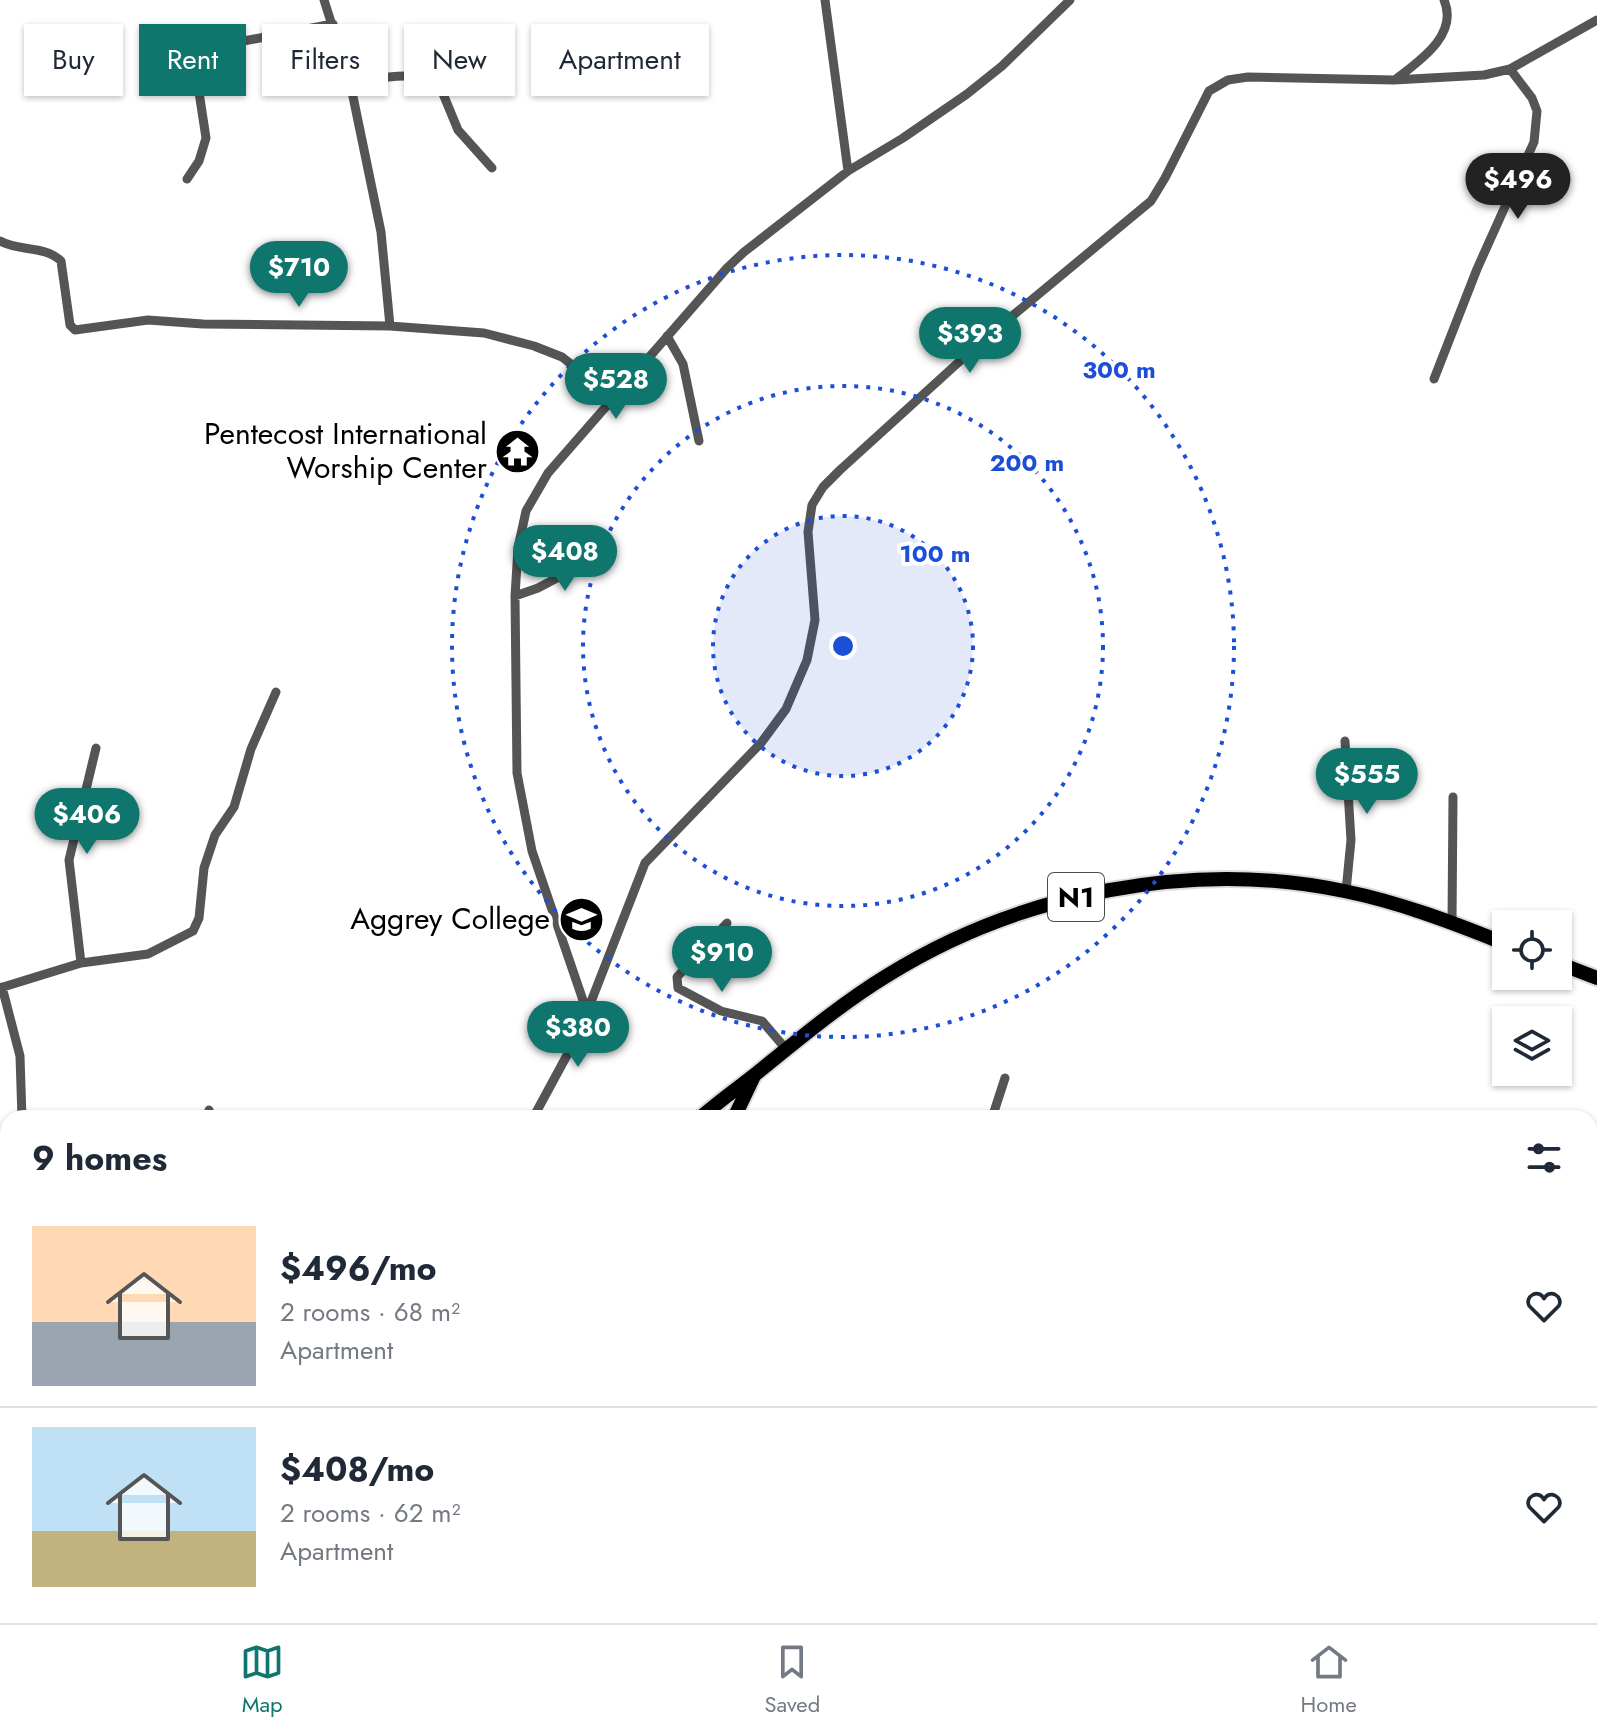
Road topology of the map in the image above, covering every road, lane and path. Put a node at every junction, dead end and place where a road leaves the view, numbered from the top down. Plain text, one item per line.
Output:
1 (324, 0) edge
2 (825, 0) edge
3 (1070, 0) edge
4 (1444, 0) edge
5 (1597, 20) edge
6 (333, 24) edge
7 (262, 38) edge
8 (1510, 69) junction
9 (388, 79) edge
10 (1394, 80) junction
11 (353, 96) edge
12 (492, 168) dead end
13 (848, 171) junction
14 (187, 179) dead end
15 (0, 241) edge
16 (390, 326) junction
17 (667, 336) junction
18 (1434, 379) dead end
19 (609, 405) junction
20 (699, 441) dead end
21 (600, 555) dead end
22 (515, 596) junction
23 (276, 692) dead end
24 (1345, 741) dead end
25 (96, 748) dead end
26 (1453, 797) dead end
27 (1346, 891) junction
28 (1452, 922) junction
29 (727, 923) dead end
30 (1492, 938) edge
31 (81, 963) junction
32 (1572, 968) edge
33 (1597, 978) edge
34 (1, 988) edge
35 (587, 1012) junction
36 (786, 1049) junction
37 (754, 1076) junction
38 (1005, 1078) dead end
39 (22, 1110) edge
40 (537, 1110) edge
41 (713, 1110) edge
42 (738, 1110) edge
43 (995, 1110) edge

1 - 6 street
2 - 13 street
3 - 13 street
4 - 10 street
5 - 8 street
7 - 14 street
8 - 10 street
8 - 18 street
9 - 12 street
10 - 35 street
11 - 16 street
13 - 17 street
15 - 16 street
16 - 19 street
17 - 19 street
17 - 20 street
19 - 22 street
21 - 22 street
22 - 35 street
23 - 31 street
24 - 27 street
25 - 31 street
26 - 28 street
27 - 28 highway, N1
27 - 36 highway, N1
28 - 30 highway, N1
29 - 36 street
31 - 34 street
32 - 33 highway
34 - 39 street
35 - 40 street
36 - 37 highway, N1
37 - 41 highway, N1
37 - 42 highway
38 - 43 street

